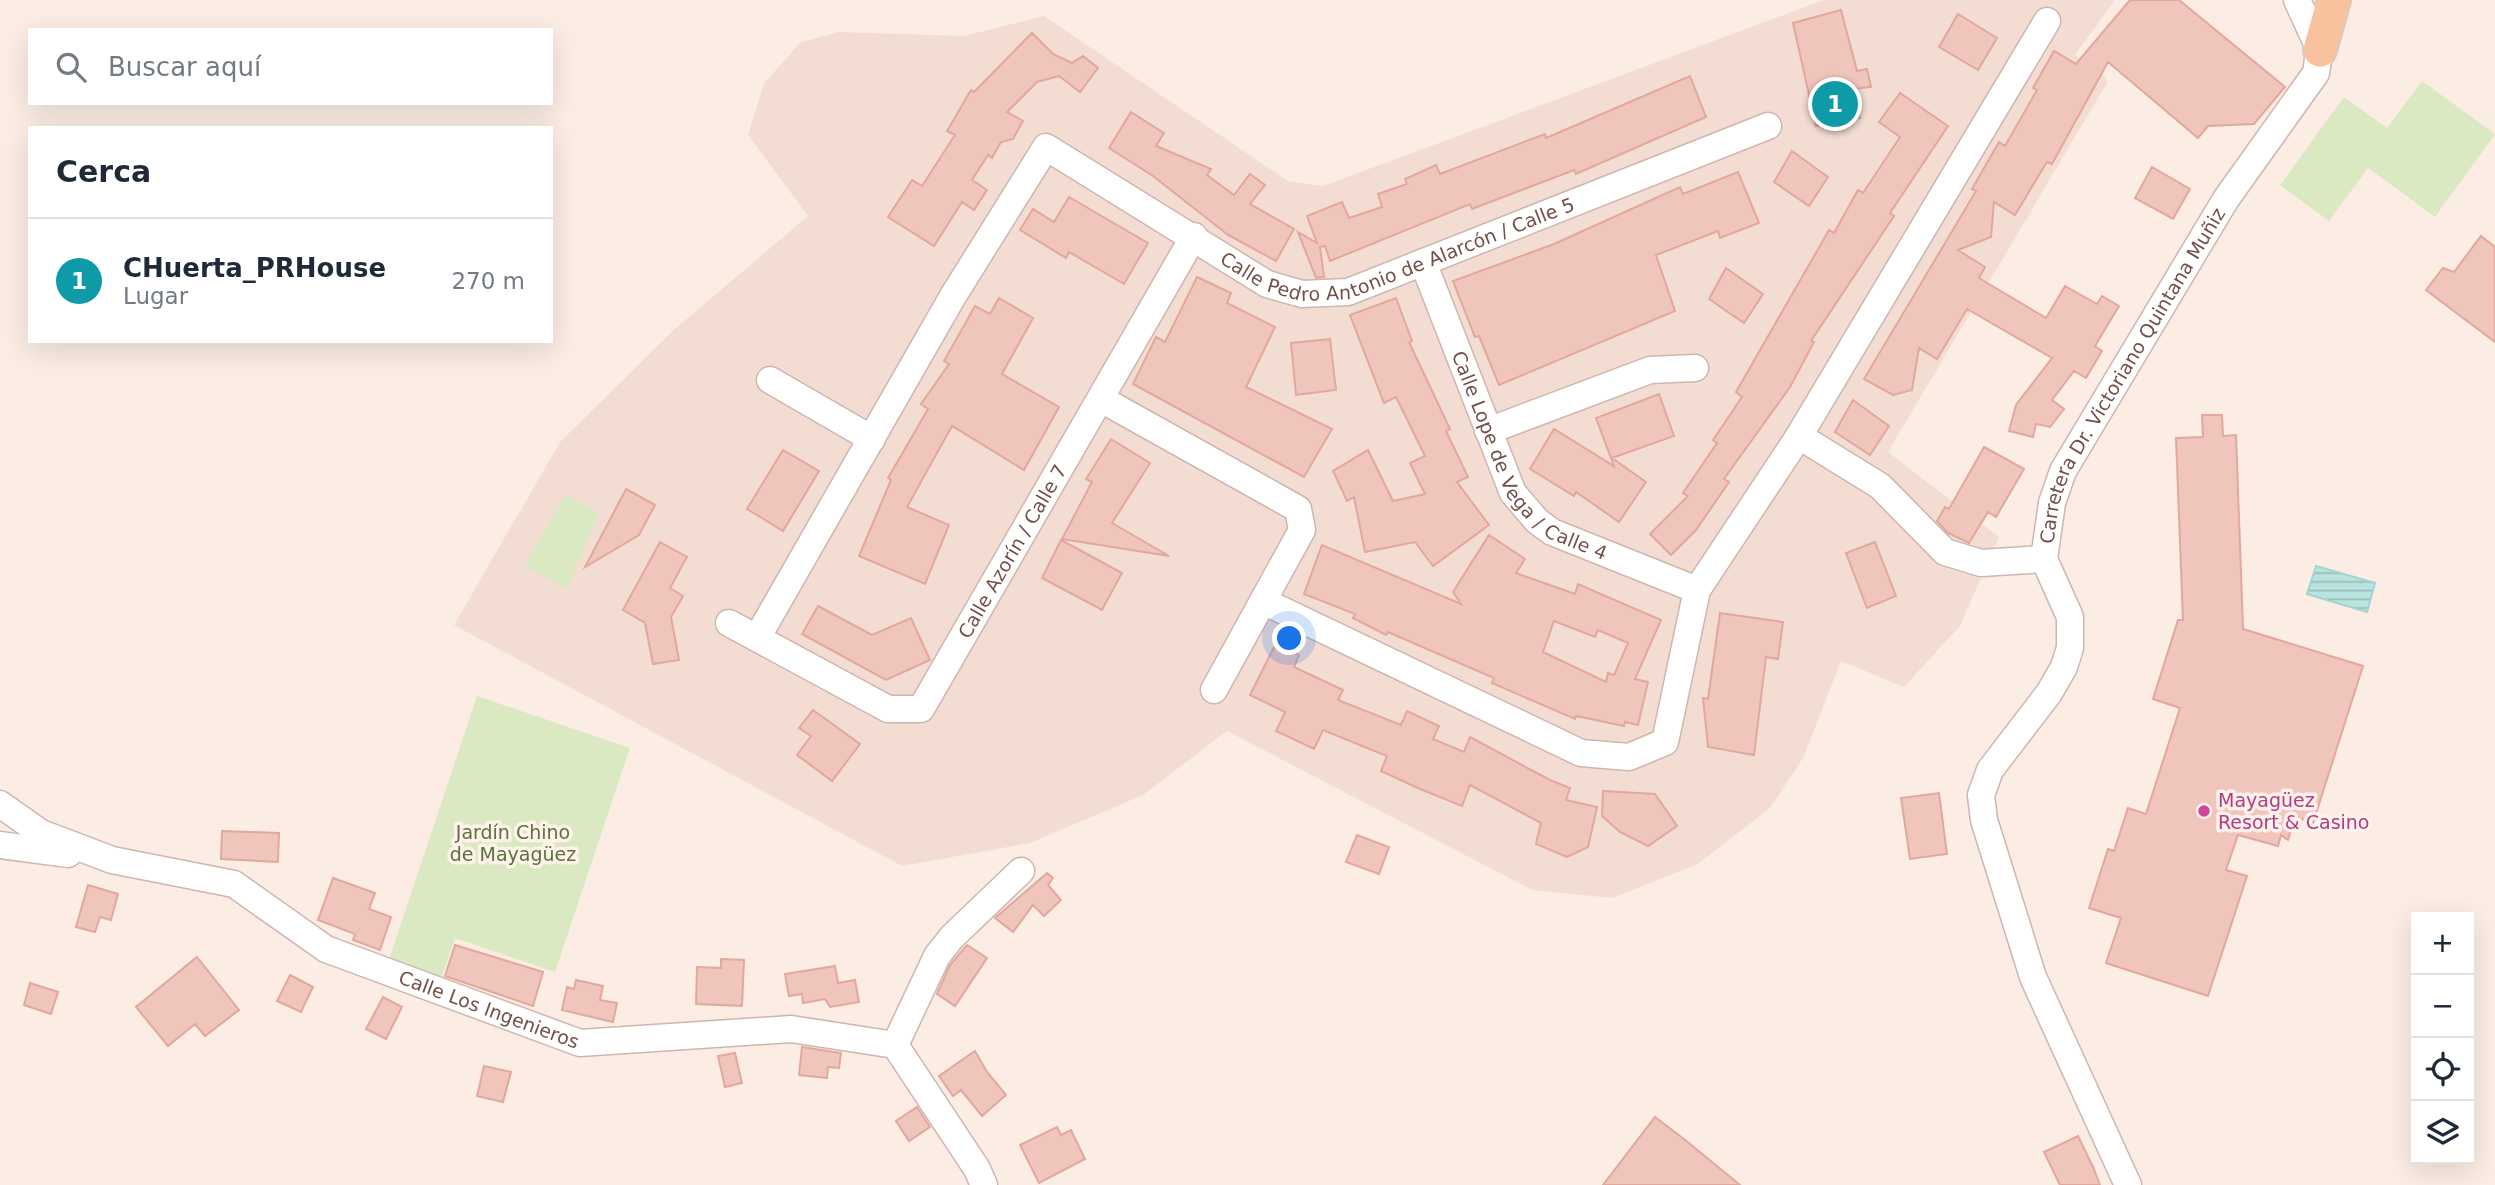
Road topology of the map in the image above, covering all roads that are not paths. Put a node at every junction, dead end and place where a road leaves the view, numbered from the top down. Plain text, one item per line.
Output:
1 (2297, 0) edge
2 (2326, 0) edge
3 (2334, 0) edge
4 (2048, 21) dead end
5 (2320, 50) junction
6 (1768, 126) dead end
7 (1194, 236) junction
8 (1423, 262) junction
9 (1695, 368) dead end
10 (770, 380) dead end
11 (1101, 399) junction
12 (1488, 431) junction
13 (1799, 436) junction
14 (872, 439) junction
15 (2045, 559) junction
16 (1697, 590) junction
17 (1264, 601) junction
18 (729, 623) dead end
19 (757, 638) junction
20 (1214, 690) dead end
21 (0, 804) edge
22 (0, 845) edge
23 (112, 860) junction
24 (1021, 871) dead end
25 (895, 1045) junction
26 (984, 1185) edge
27 (2128, 1185) edge

1 - 5 street
2 - 5 street, Carretera Dr. Victoriano Quintana Muñiz
3 - 5 main road
4 - 13 street
5 - 15 street, Carretera Dr. Victoriano Quintana Muñiz
6 - 8 street, Calle Pedro Antonio de Alarcón / Calle 5
7 - 8 street, Calle Pedro Antonio de Alarcón / Calle 5
7 - 11 street, Calle Azorín / Calle 7
7 - 14 street, Calle Pedro Antonio de Alarcón / Calle 5
8 - 12 street, Calle Lope de Vega / Calle 4
9 - 12 street
10 - 14 street
11 - 17 street
11 - 19 street, Calle Azorín / Calle 7
12 - 16 street, Calle Lope de Vega / Calle 4
13 - 15 street
13 - 16 street
14 - 19 street
15 - 27 street, Carretera Dr. Victoriano Quintana Muñiz
16 - 17 street
17 - 20 street
18 - 19 street, Calle Azorín / Calle 7
21 - 23 street, Calle Los Ingenieros
22 - 23 street
23 - 25 street, Calle Los Ingenieros
24 - 25 street
25 - 26 street

